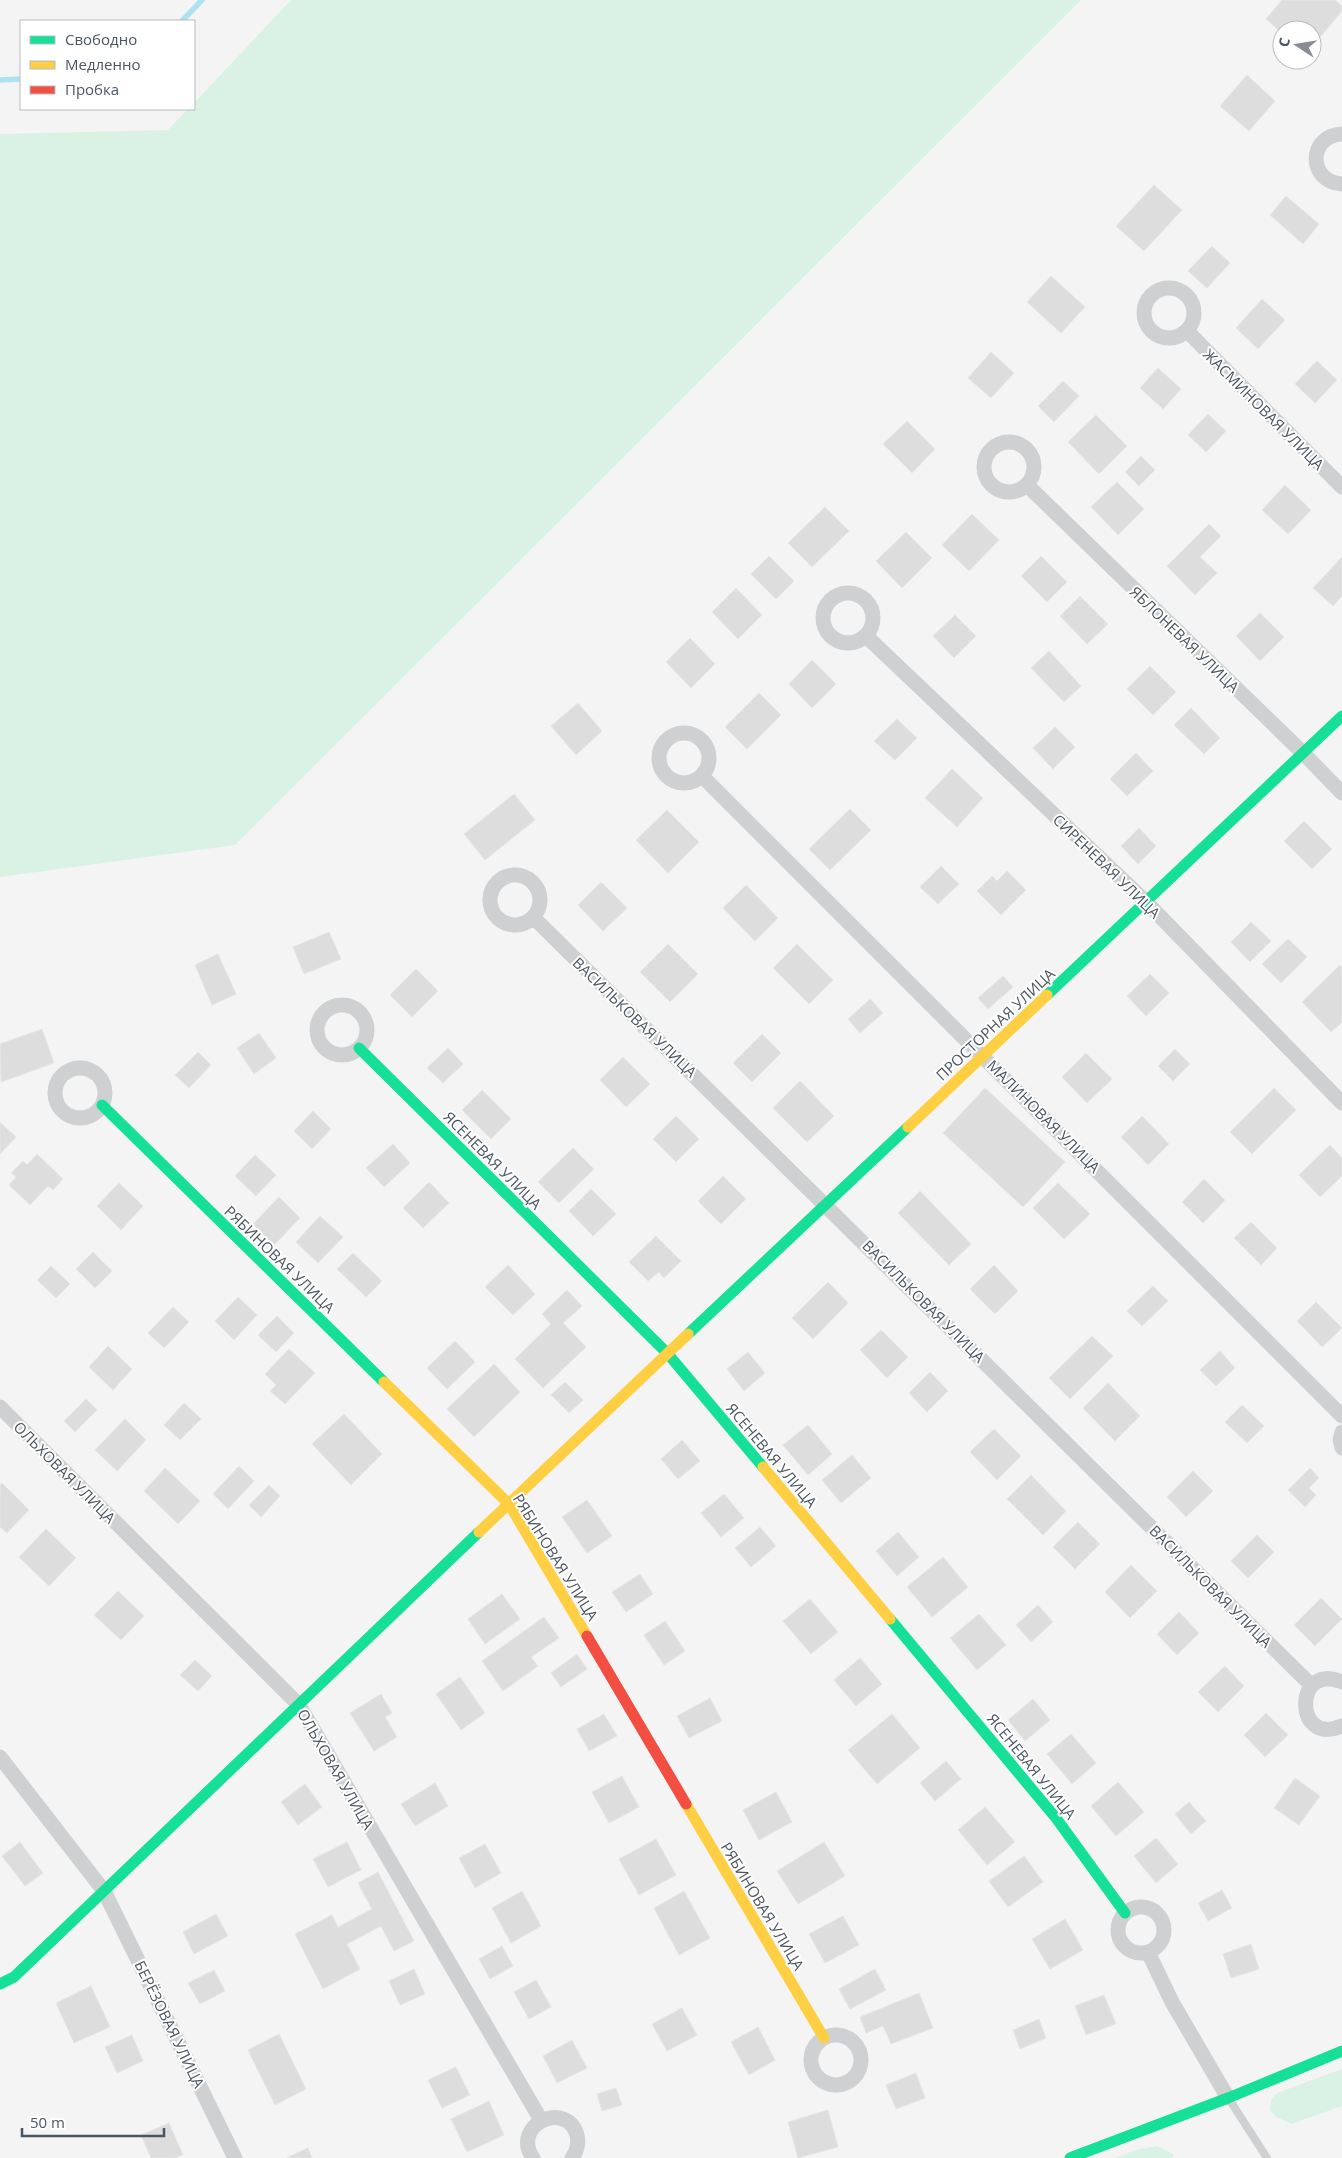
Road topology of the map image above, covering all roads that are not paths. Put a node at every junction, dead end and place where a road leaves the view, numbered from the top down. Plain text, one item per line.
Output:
1 (1342, 134) edge
2 (1342, 184) edge
3 (1187, 331) dead end
4 (1027, 485) dead end
5 (1342, 487) edge
6 (866, 636) dead end
7 (1342, 716) edge
8 (1303, 753) junction
9 (702, 776) dead end
10 (1342, 793) edge
11 (1146, 902) junction
12 (534, 918) dead end
13 (359, 1048) dead end
14 (983, 1055) junction
15 (1342, 1103) edge
16 (102, 1105) dead end
17 (826, 1204) junction
18 (668, 1354) junction
19 (0, 1407) edge
20 (1342, 1416) edge
21 (1342, 1432) edge
22 (1342, 1448) edge
23 (509, 1504) junction
24 (1342, 1682) edge
25 (1312, 1686) junction
26 (299, 1705) junction
27 (1342, 1726) edge
28 (0, 1757) edge
29 (104, 1891) junction
30 (1125, 1913) junction
31 (1148, 1952) junction
32 (0, 1984) edge
33 (824, 2038) dead end
34 (1342, 2051) edge
35 (1228, 2098) junction
36 (541, 2120) junction
37 (235, 2158) edge
38 (533, 2158) edge
39 (572, 2158) edge
40 (1070, 2158) edge
41 (1267, 2158) edge

1 - 2 street
3 - 5 street, ЖАСМИНОВАЯ УЛИЦА
4 - 8 street, ЯБЛОНЕВАЯ УЛИЦА
6 - 11 street, СИРЕНЕВАЯ УЛИЦА
7 - 8 street, ПРОСТОРНАЯ УЛИЦА
8 - 10 street, ЯБЛОНЕВАЯ УЛИЦА
8 - 11 street, ПРОСТОРНАЯ УЛИЦА
9 - 14 street, МАЛИНОВАЯ УЛИЦА
11 - 14 street, ПРОСТОРНАЯ УЛИЦА
11 - 15 street, СИРЕНЕВАЯ УЛИЦА
12 - 17 street, ВАСИЛЬКОВАЯ УЛИЦА
13 - 18 street, ЯСЕНЕВАЯ УЛИЦА
14 - 17 street, ПРОСТОРНАЯ УЛИЦА
14 - 20 street, МАЛИНОВАЯ УЛИЦА
16 - 23 street, РЯБИНОВАЯ УЛИЦА
17 - 18 street, ПРОСТОРНАЯ УЛИЦА
17 - 25 street, ВАСИЛЬКОВАЯ УЛИЦА
18 - 23 street, ПРОСТОРНАЯ УЛИЦА
18 - 30 street, ЯСЕНЕВАЯ УЛИЦА
19 - 26 street, ОЛЬХОВАЯ УЛИЦА
21 - 22 street
23 - 26 street, ПРОСТОРНАЯ УЛИЦА
23 - 33 street, РЯБИНОВАЯ УЛИЦА
24 - 25 street
25 - 27 street
26 - 29 street, ПРОСТОРНАЯ УЛИЦА
26 - 36 street, ОЛЬХОВАЯ УЛИЦА
28 - 29 street, БЕРЁЗОВАЯ УЛИЦА
29 - 32 street, ПРОСТОРНАЯ УЛИЦА
29 - 37 street, БЕРЁЗОВАЯ УЛИЦА
30 - 31 street
30 - 31 street
31 - 35 street
34 - 35 street
35 - 40 street
35 - 41 lane
36 - 38 street
36 - 39 street

